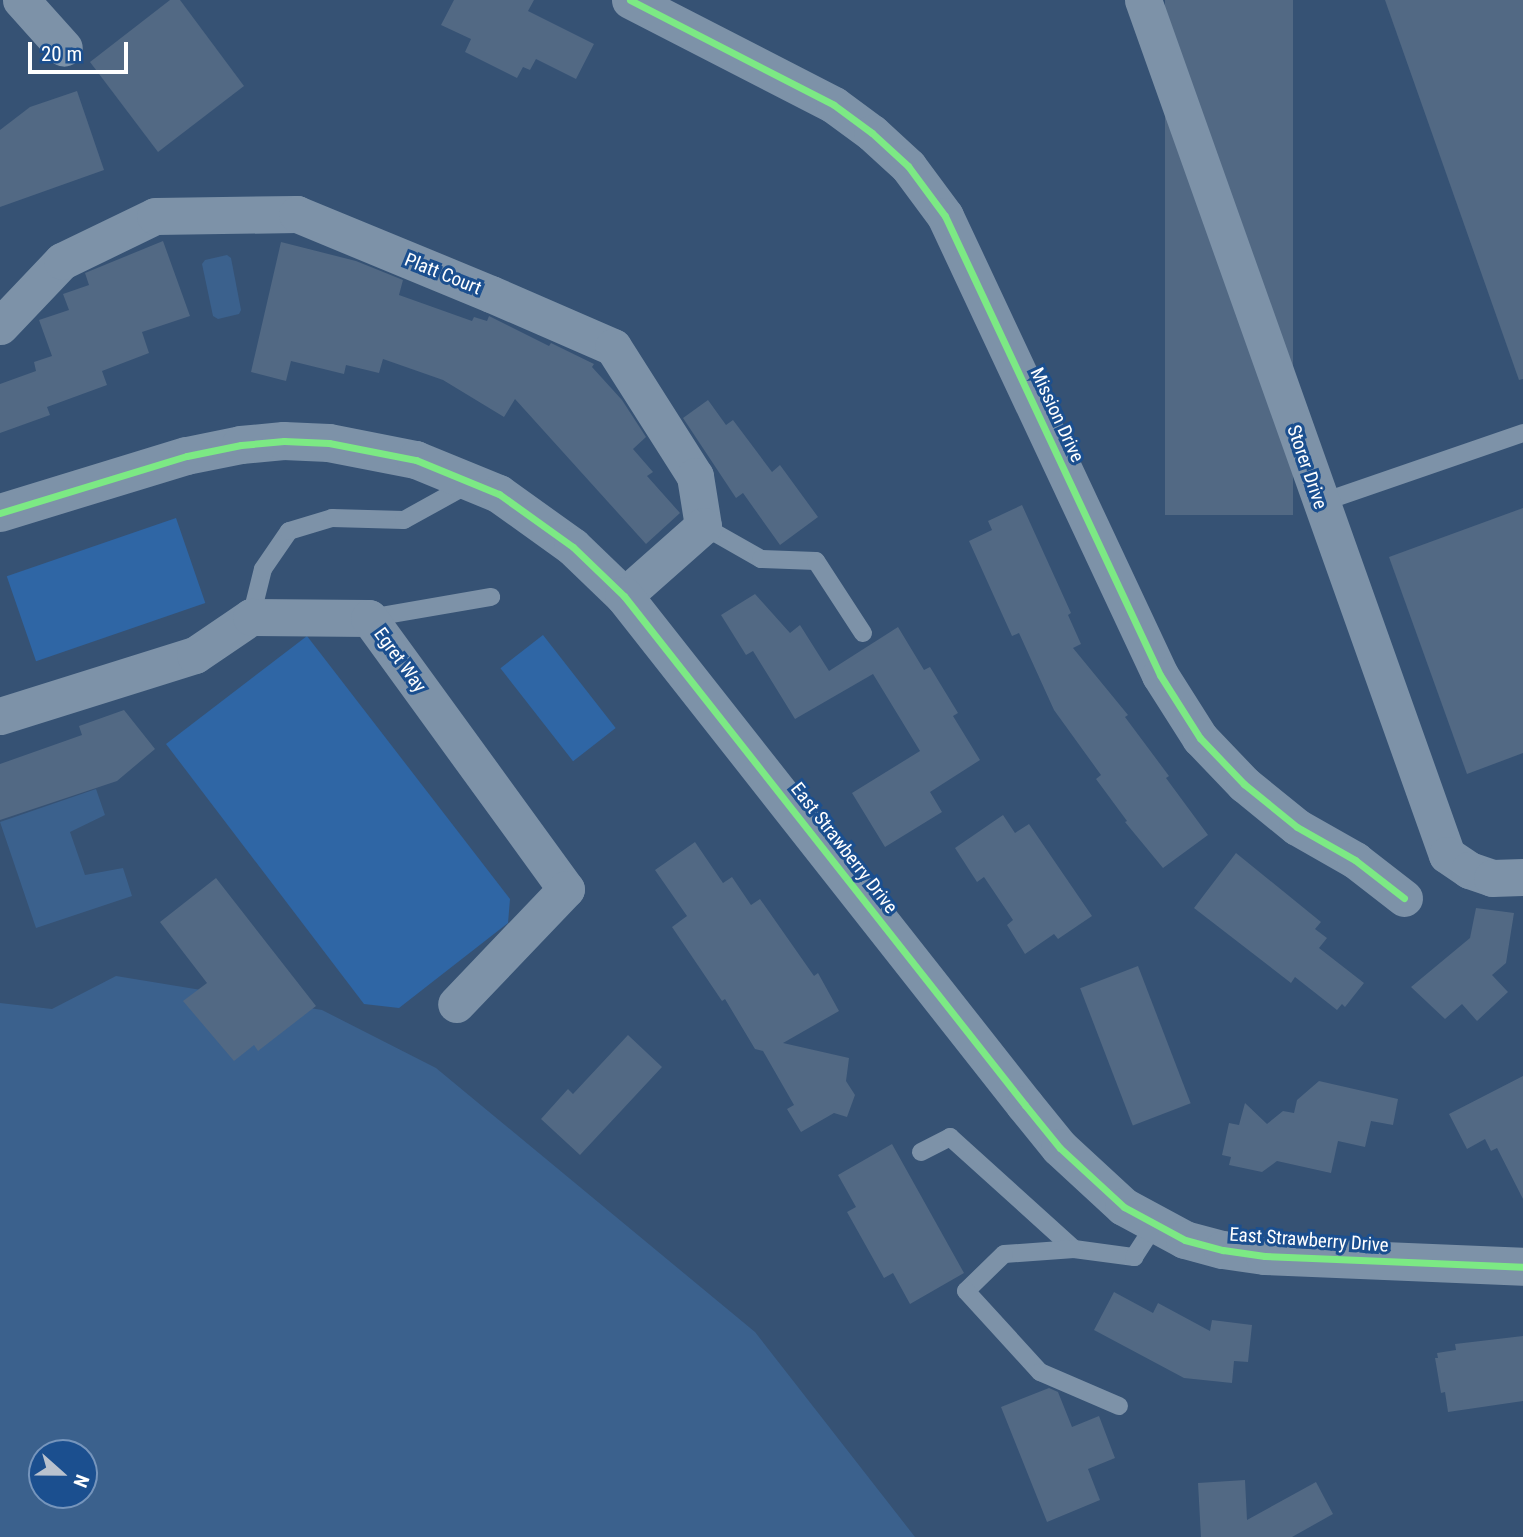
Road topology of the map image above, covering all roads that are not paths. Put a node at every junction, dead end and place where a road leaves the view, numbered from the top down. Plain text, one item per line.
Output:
1 (21, 0) edge
2 (630, 0) edge
3 (1143, 0) edge
4 (64, 48) dead end
5 (0, 326) edge
6 (1523, 433) edge
7 (472, 481) junction
8 (1320, 503) junction
9 (0, 513) edge
10 (703, 526) junction
11 (624, 596) junction
12 (491, 597) dead end
13 (251, 617) junction
14 (369, 618) junction
15 (863, 633) dead end
16 (0, 716) edge
17 (1523, 877) edge
18 (1404, 898) dead end
19 (456, 1004) dead end
20 (921, 1152) dead end
21 (1155, 1226) junction
22 (1074, 1250) junction
23 (1523, 1267) edge
24 (1119, 1406) dead end

1 - 4 street
2 - 18 street, Mission Drive
3 - 8 street, Storer Drive
5 - 10 street, Platt Court
6 - 8 lane
7 - 9 street, East Strawberry Drive
7 - 11 street, East Strawberry Drive
7 - 13 lane
8 - 17 street, Storer Drive
10 - 11 street
10 - 15 lane
11 - 21 street, East Strawberry Drive
12 - 14 lane
13 - 14 street, Egret Way
13 - 16 street
14 - 19 street, Egret Way
20 - 22 lane
21 - 22 lane
21 - 23 street, East Strawberry Drive
22 - 24 lane

